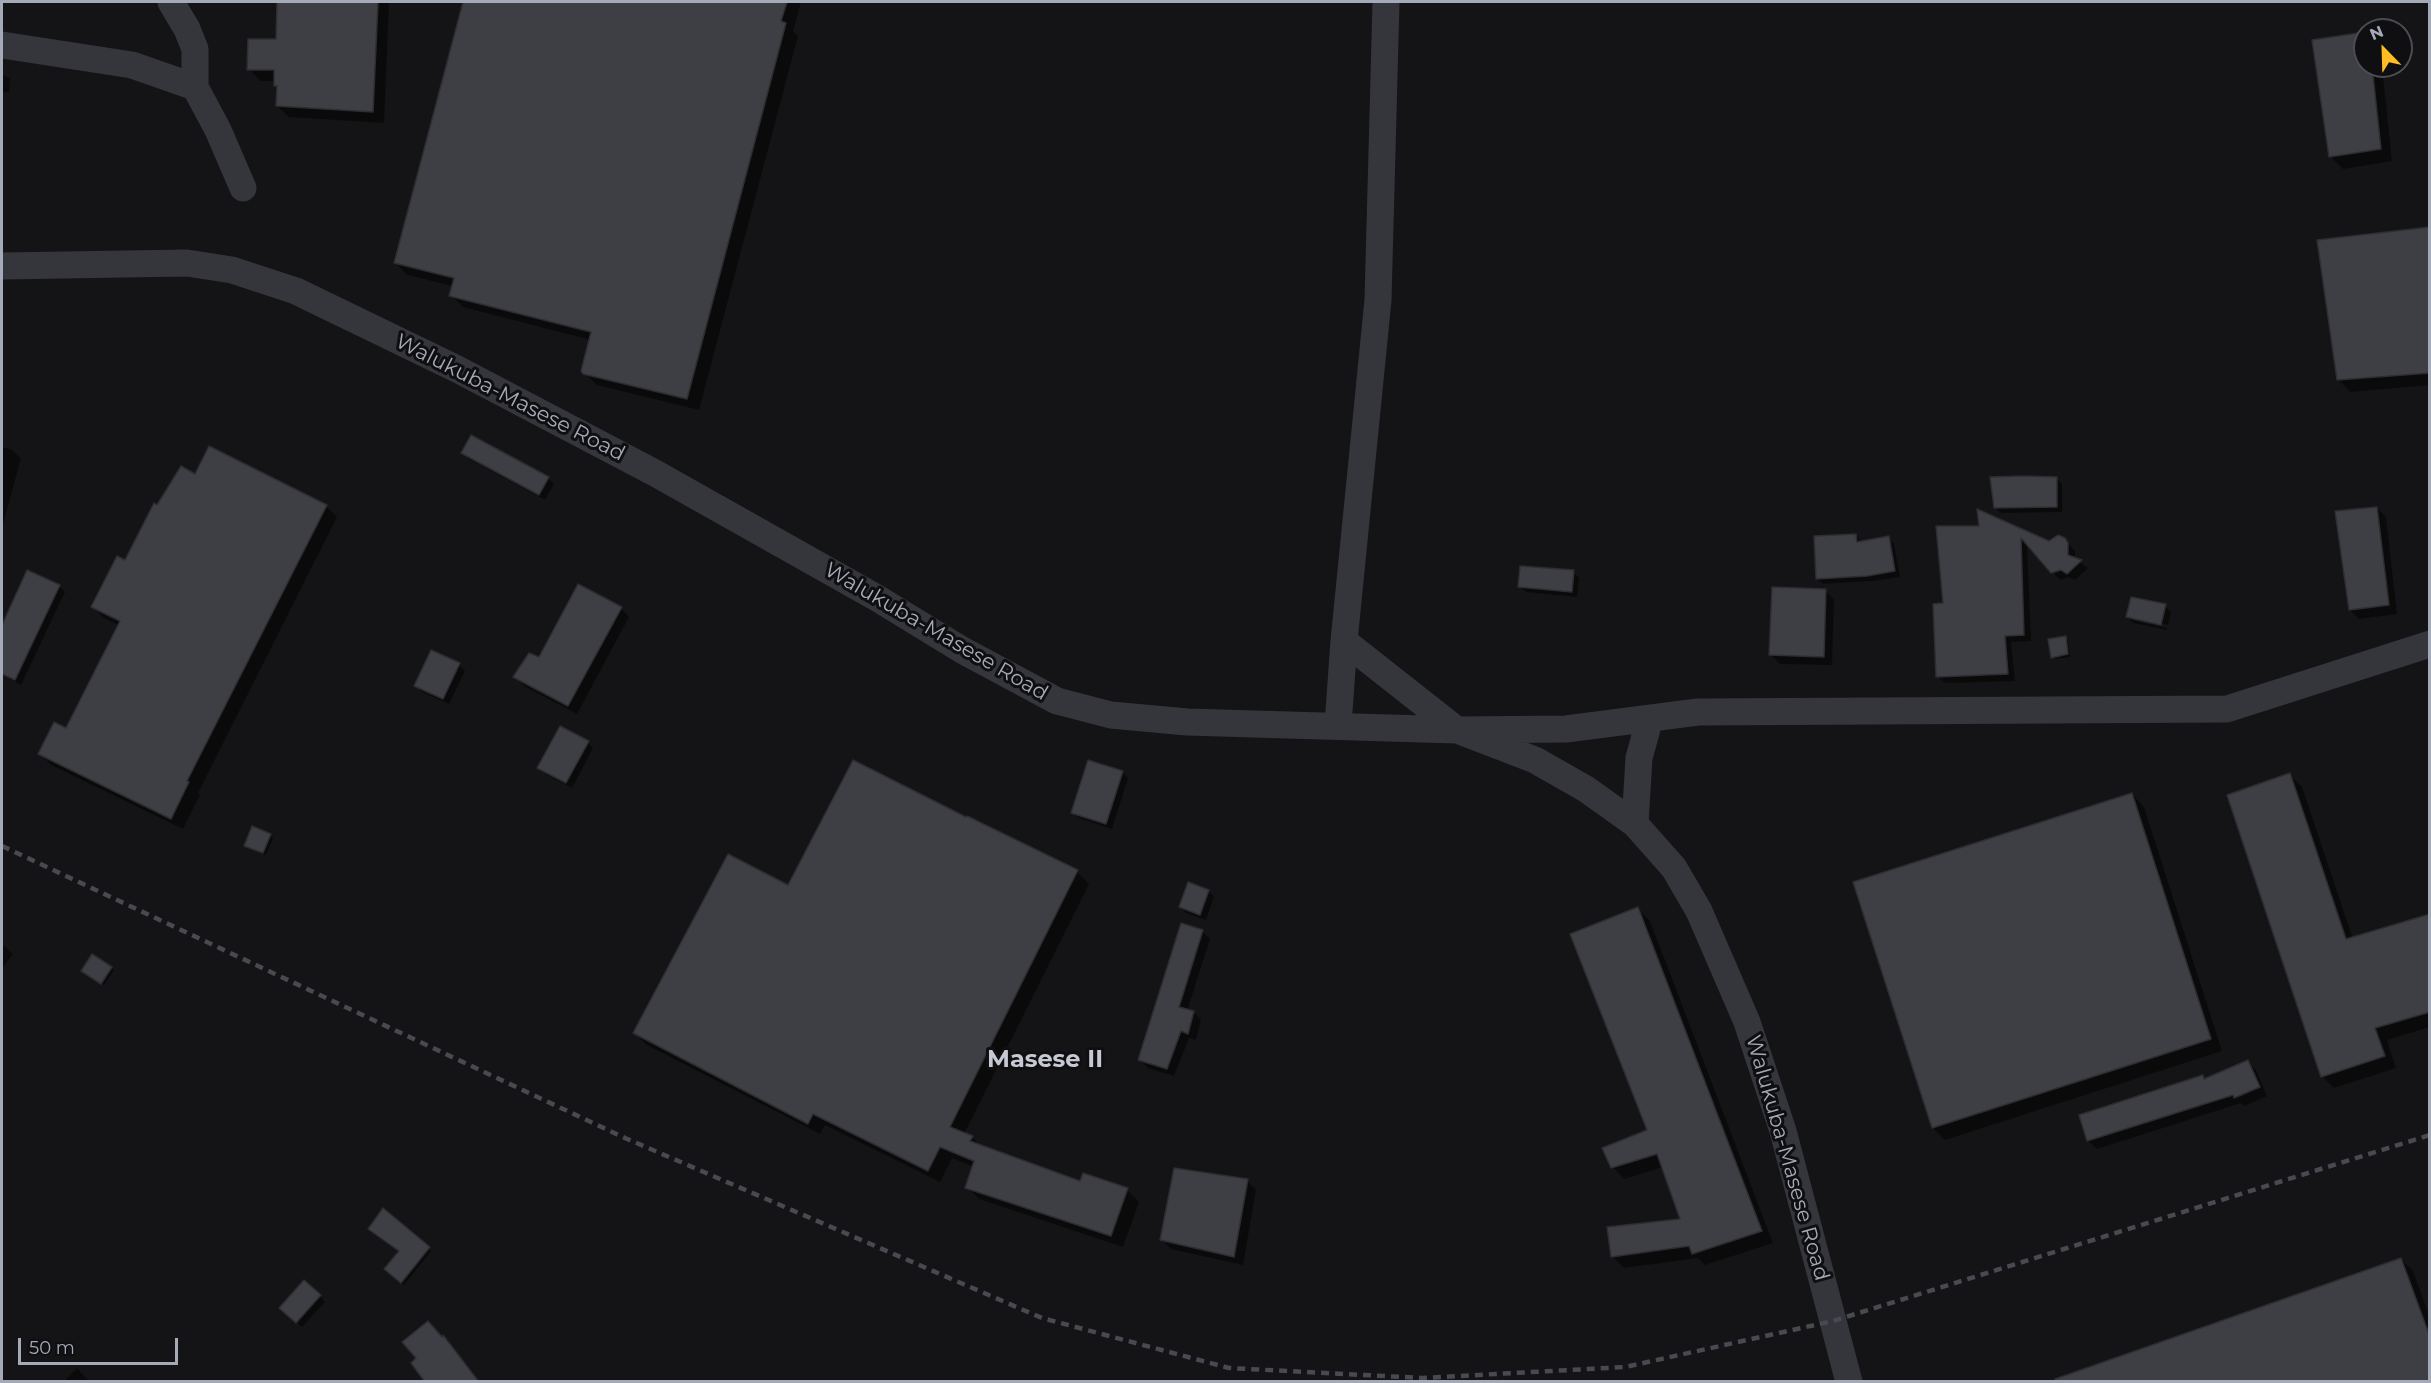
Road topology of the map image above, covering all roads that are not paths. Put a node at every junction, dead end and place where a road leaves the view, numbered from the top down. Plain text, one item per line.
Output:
1 (171, 2) edge
2 (1386, 2) edge
3 (2, 45) edge
4 (195, 87) junction
5 (243, 188) dead end
6 (2, 266) edge
7 (1344, 641) junction
8 (2430, 644) edge
9 (1650, 718) junction
10 (1338, 725) junction
11 (1457, 730) junction
12 (1635, 824) junction
13 (1849, 1382) edge

1 - 4 street
2 - 7 street
3 - 4 street
4 - 5 street
6 - 10 street, Walukuba-Masese Road
7 - 10 street
7 - 11 street
8 - 9 street
9 - 11 street
9 - 12 street
10 - 11 street, Walukuba-Masese Road
11 - 12 street, Walukuba-Masese Road
12 - 13 street, Walukuba-Masese Road

